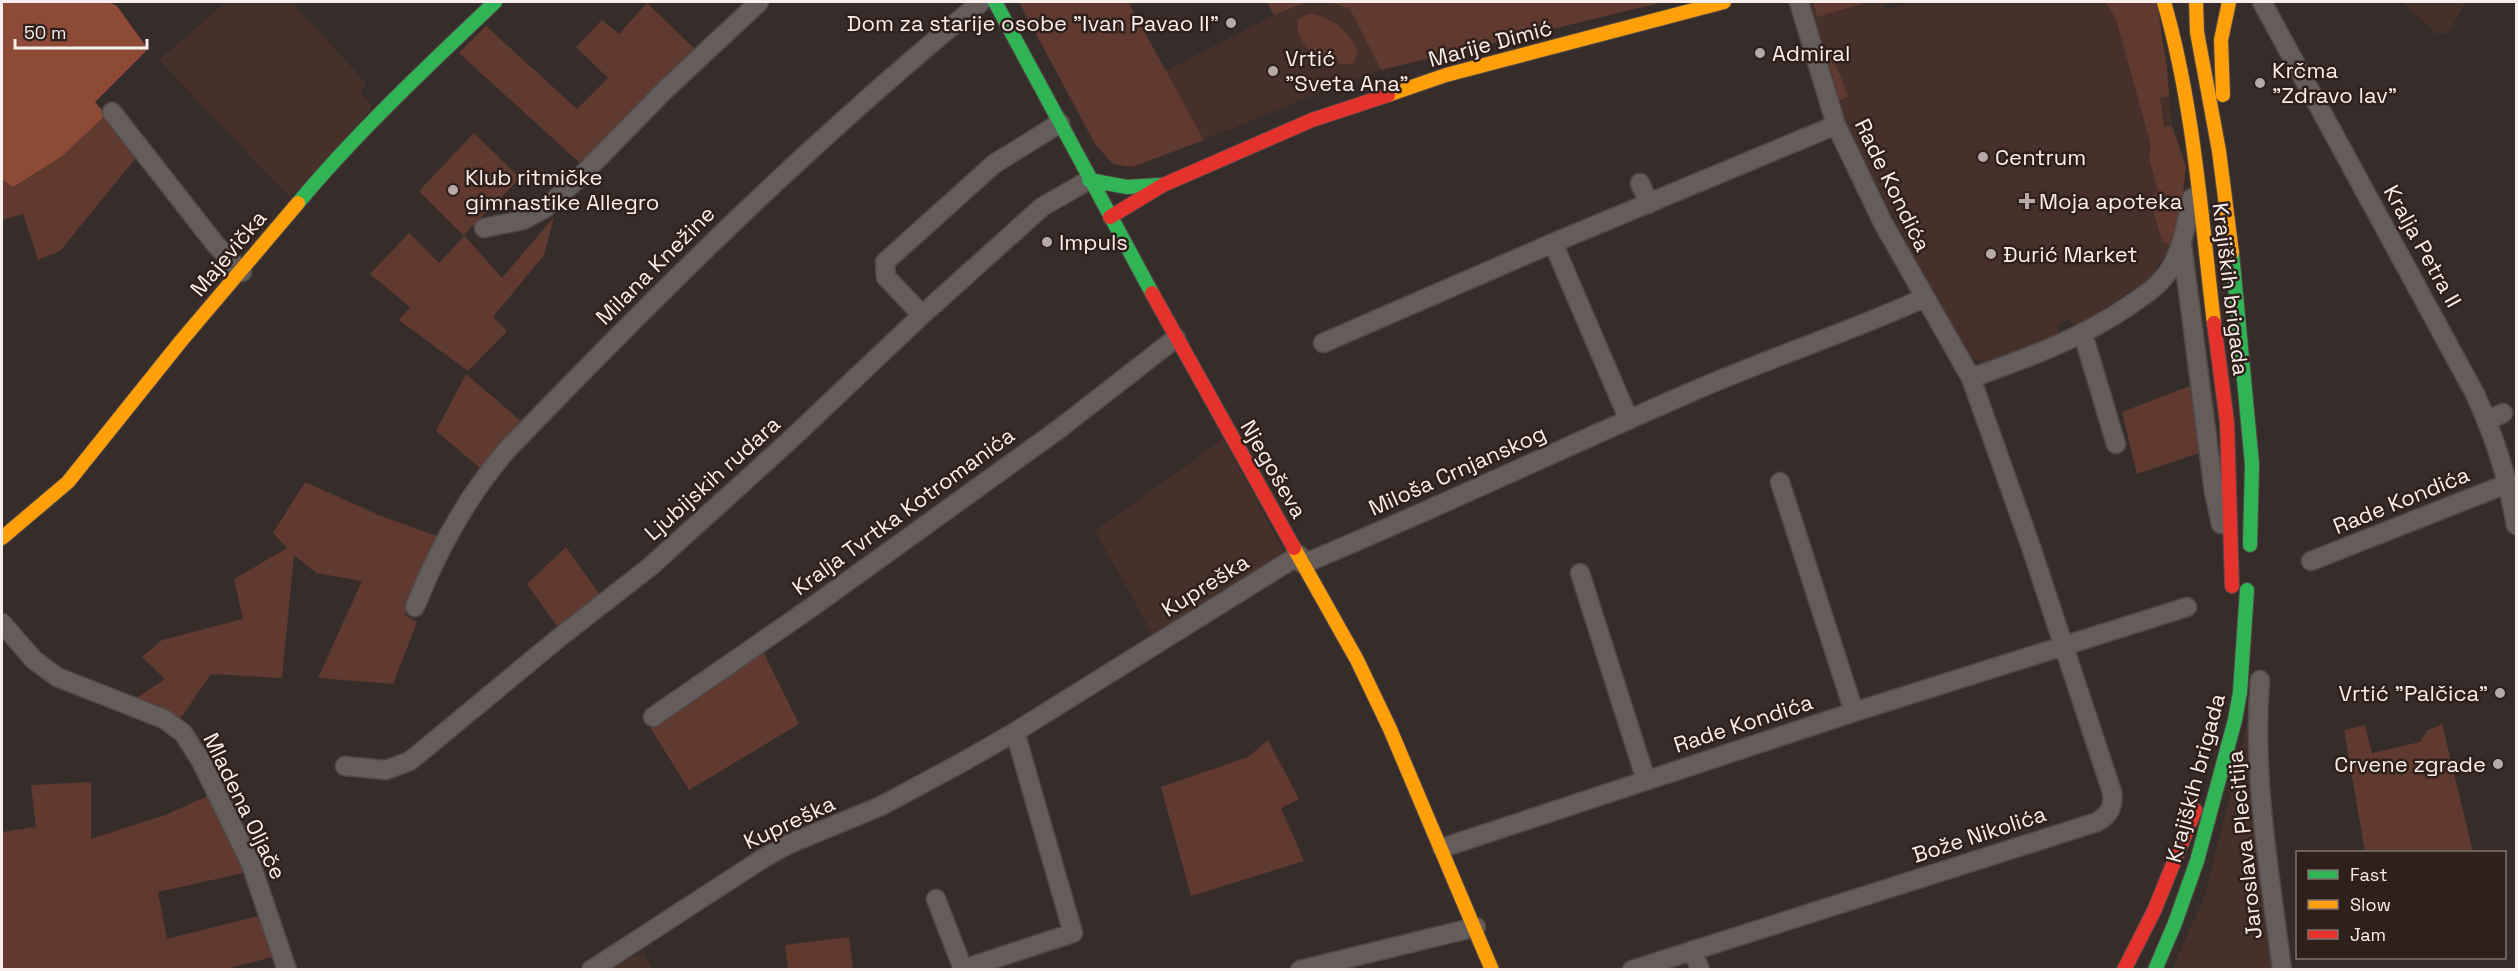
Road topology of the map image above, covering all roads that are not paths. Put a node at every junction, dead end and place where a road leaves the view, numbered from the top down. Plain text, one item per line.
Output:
1 (495, 2) edge
2 (759, 2) edge
3 (981, 2) edge
4 (995, 2) edge
5 (1724, 2) edge
6 (1799, 2) edge
7 (2164, 2) edge
8 (2196, 2) edge
9 (2229, 2) edge
10 (2262, 2) edge
11 (112, 112) dead end
12 (1060, 123) junction
13 (1836, 125) junction
14 (2219, 151) junction
15 (1089, 180) junction
16 (2195, 181) junction
17 (1640, 183) dead end
18 (1163, 185) junction
19 (1649, 204) junction
20 (1110, 217) junction
21 (484, 228) dead end
22 (1553, 243) junction
23 (2182, 244) junction
24 (242, 272) junction
25 (2158, 285) junction
26 (1924, 298) junction
27 (2190, 303) junction
28 (922, 315) junction
29 (2083, 334) junction
30 (1176, 338) junction
31 (1323, 343) dead end
32 (1971, 378) junction
33 (1629, 420) junction
34 (2116, 444) dead end
35 (1780, 482) dead end
36 (2509, 483) junction
37 (2516, 517) edge
38 (2, 538) edge
39 (2249, 558) dead end
40 (1301, 559) junction
41 (2311, 561) dead end
42 (1580, 573) dead end
43 (2232, 589) joint
44 (2247, 590) dead end
45 (415, 607) dead end
46 (2187, 608) dead end
47 (2231, 620) dead end
48 (2, 623) edge
49 (2230, 638) dead end
50 (2062, 646) junction
51 (2260, 680) dead end
52 (1854, 712) junction
53 (653, 717) dead end
54 (1015, 732) junction
55 (345, 766) dead end
56 (1646, 780) junction
57 (2197, 800) dead end
58 (1442, 848) junction
59 (936, 899) dead end
60 (1476, 927) junction
61 (1694, 950) junction
62 (287, 969) edge
63 (591, 969) edge
64 (1300, 969) edge
65 (1492, 969) edge
66 (1632, 969) edge
67 (1700, 969) edge
68 (2124, 969) edge
69 (2155, 969) edge
70 (2282, 969) edge

1 - 24 street, Majevička
2 - 21 street
3 - 45 street, Milana Knežine
4 - 12 street, Njegoševa
5 - 18 street, Marije Dimić
6 - 13 street, Rade Kondića
7 - 16 street, Krajiških brigada
8 - 14 street, Krajiških brigada
9 - 14 street
10 - 36 street, Kralja Petra II
11 - 24 street
12 - 15 street, Njegoševa
12 - 28 street
13 - 19 street
13 - 26 street, Rade Kondića
14 - 39 street, Krajiških brigada
15 - 18 street
15 - 20 street, Njegoševa
15 - 28 street, Ljubijskih rudara
16 - 23 street
16 - 43 street, Krajiških brigada
17 - 19 street
18 - 20 street, Marije Dimić
19 - 22 street
20 - 30 street, Njegoševa
22 - 31 street
22 - 33 street
23 - 25 street
23 - 27 street
24 - 38 street, Majevička
25 - 27 street
25 - 29 street
26 - 32 street, Rade Kondića
26 - 33 street, Miloša Crnjanskog
27 - 43 street
28 - 55 street, Ljubijskih rudara
29 - 32 street
29 - 34 street
30 - 40 street, Njegoševa
30 - 53 street, Kralja Tvrtka Kotromanića
32 - 50 street, Rade Kondića
33 - 40 street, Miloša Crnjanskog
35 - 52 street
36 - 37 street, Kralja Petra II
36 - 41 street, Rade Kondića
40 - 54 street, Kupreška
40 - 58 street, Njegoševa
42 - 56 street
44 - 69 street, Krajiških brigada
46 - 50 street, Rade Kondića
47 - 49 street
48 - 62 street, Mladena Oljače
50 - 52 street, Rade Kondića
50 - 61 street, Bože Nikolića
51 - 70 street, Jaroslava Plecitija
52 - 56 street, Rade Kondića
54 - 59 street
54 - 63 street, Kupreška
56 - 58 street, Rade Kondića
57 - 68 street, Krajiških brigada
58 - 60 street, Njegoševa
60 - 64 street
60 - 65 street, Njegoševa
61 - 66 street, Bože Nikolića
61 - 67 street

